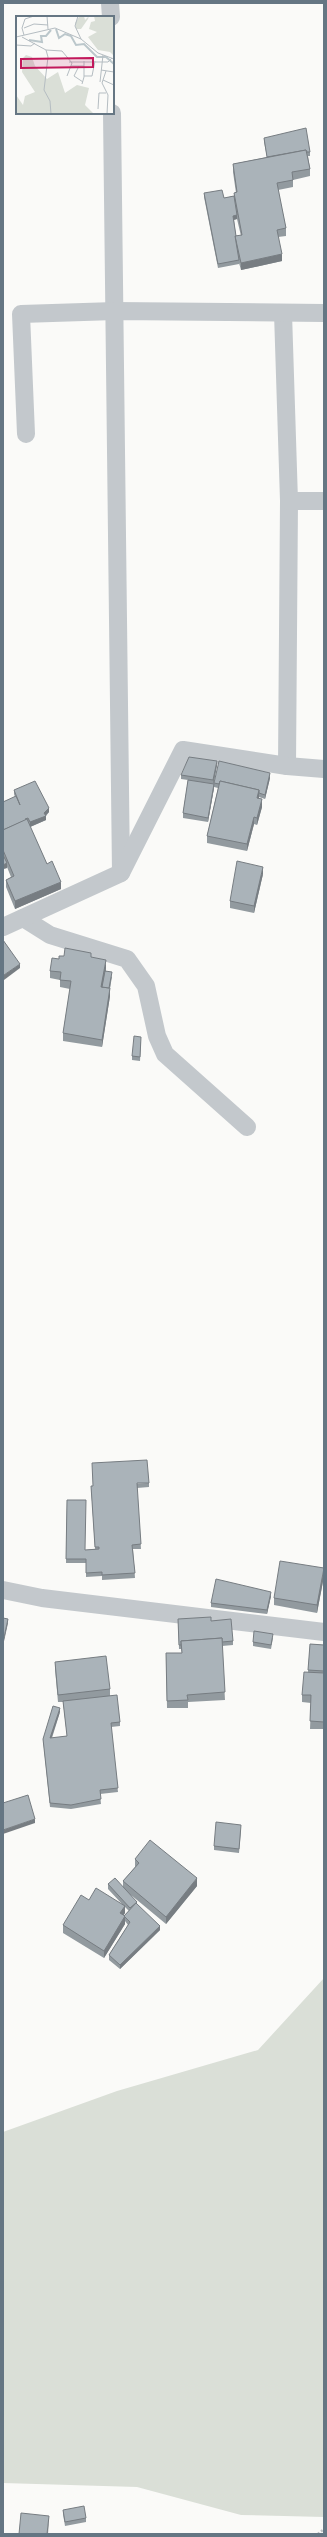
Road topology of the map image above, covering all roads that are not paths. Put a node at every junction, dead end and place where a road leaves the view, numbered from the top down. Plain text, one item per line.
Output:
1 (110, 3) edge
2 (111, 16) edge
3 (112, 114) edge
4 (115, 311) junction
5 (283, 313) junction
6 (324, 313) edge
7 (26, 434) dead end
8 (289, 501) junction
9 (324, 501) edge
10 (287, 766) junction
11 (324, 769) edge
12 (121, 873) junction
13 (22, 918) junction
14 (3, 927) edge
15 (247, 1127) dead end
16 (3, 1590) edge
17 (324, 1632) edge

1 - 2 street
3 - 4 street
4 - 5 street
4 - 7 street
4 - 12 street
5 - 6 street
5 - 8 street
8 - 9 street
8 - 10 street
10 - 11 street
10 - 12 street
12 - 13 street
13 - 14 street
13 - 15 street
16 - 17 street

